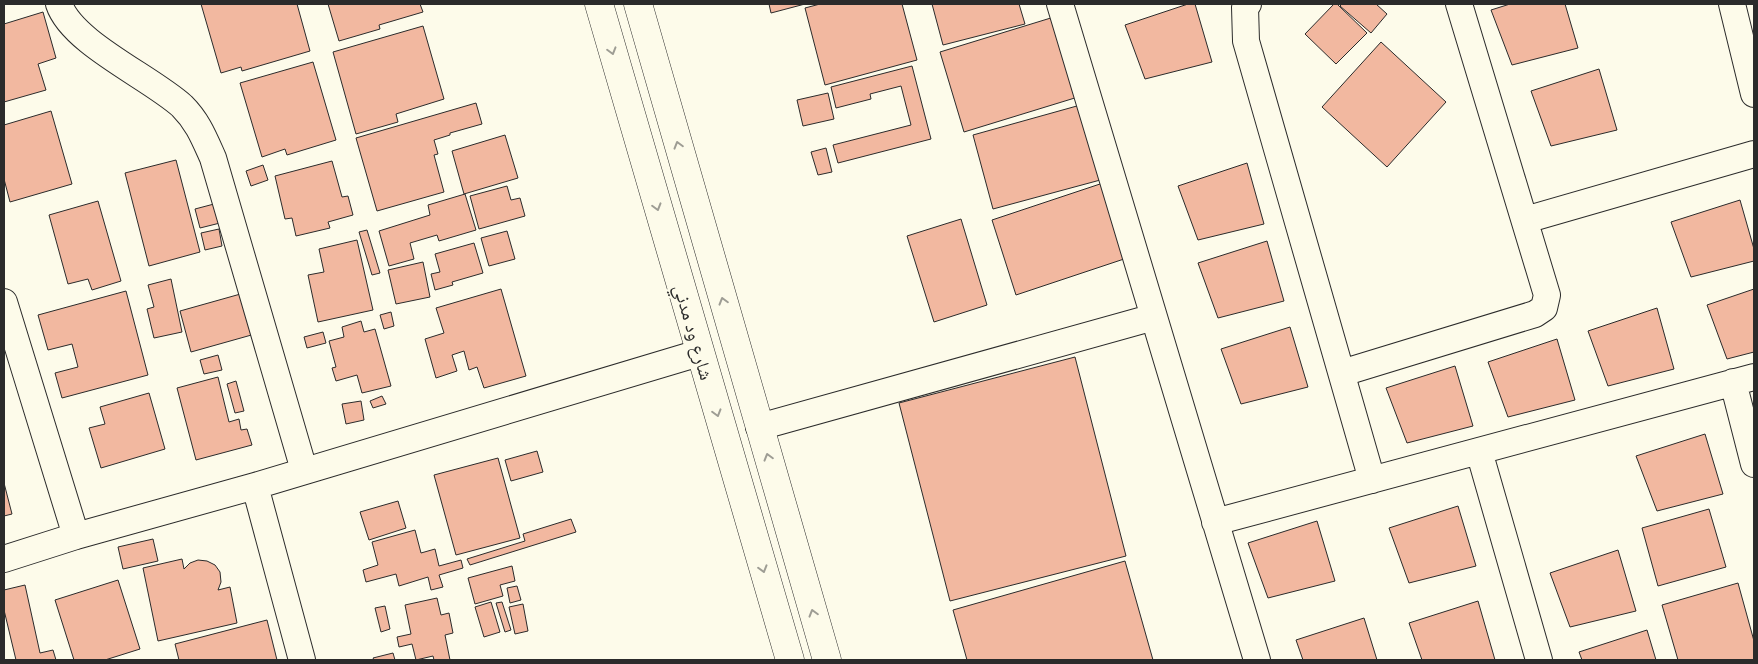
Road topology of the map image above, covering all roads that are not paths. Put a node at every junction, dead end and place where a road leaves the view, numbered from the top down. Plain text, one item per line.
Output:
1 (59, 4) edge
2 (599, 4) edge
3 (638, 4) edge
4 (1060, 4) edge
5 (1248, 4) edge
6 (1459, 4) edge
7 (1732, 4) edge
8 (1754, 94) edge
9 (1754, 154) edge
10 (1525, 220) junction
11 (4, 302) edge
12 (1154, 317) junction
13 (700, 353) junction
14 (1342, 373) junction
15 (1744, 380) edge
16 (759, 427) junction
17 (1479, 451) junction
18 (1754, 464) edge
19 (304, 470) junction
20 (1372, 480) junction
21 (255, 486) junction
22 (1215, 522) junction
23 (76, 536) junction
24 (4, 559) edge
25 (302, 660) edge
26 (790, 660) edge
27 (826, 660) edge
28 (1257, 660) edge
29 (1539, 660) edge

1 - 19 street
2 -> 13 highway, شارع ود مدني
16 -> 3 highway, شارع ود مدني
4 - 12 street
5 - 14 street
6 - 10 street
7 - 8 street
9 - 10 street
10 - 14 street
11 - 23 street
12 - 16 street
12 - 22 street
13 - 19 street
13 -> 26 highway, شارع ود مدني
14 - 20 street
15 - 17 street
15 - 18 street
27 -> 16 highway, شارع ود مدني
17 - 20 street
17 - 29 street
19 - 21 street
20 - 22 street
21 - 23 street
21 - 25 street
22 - 28 street
23 - 24 street

